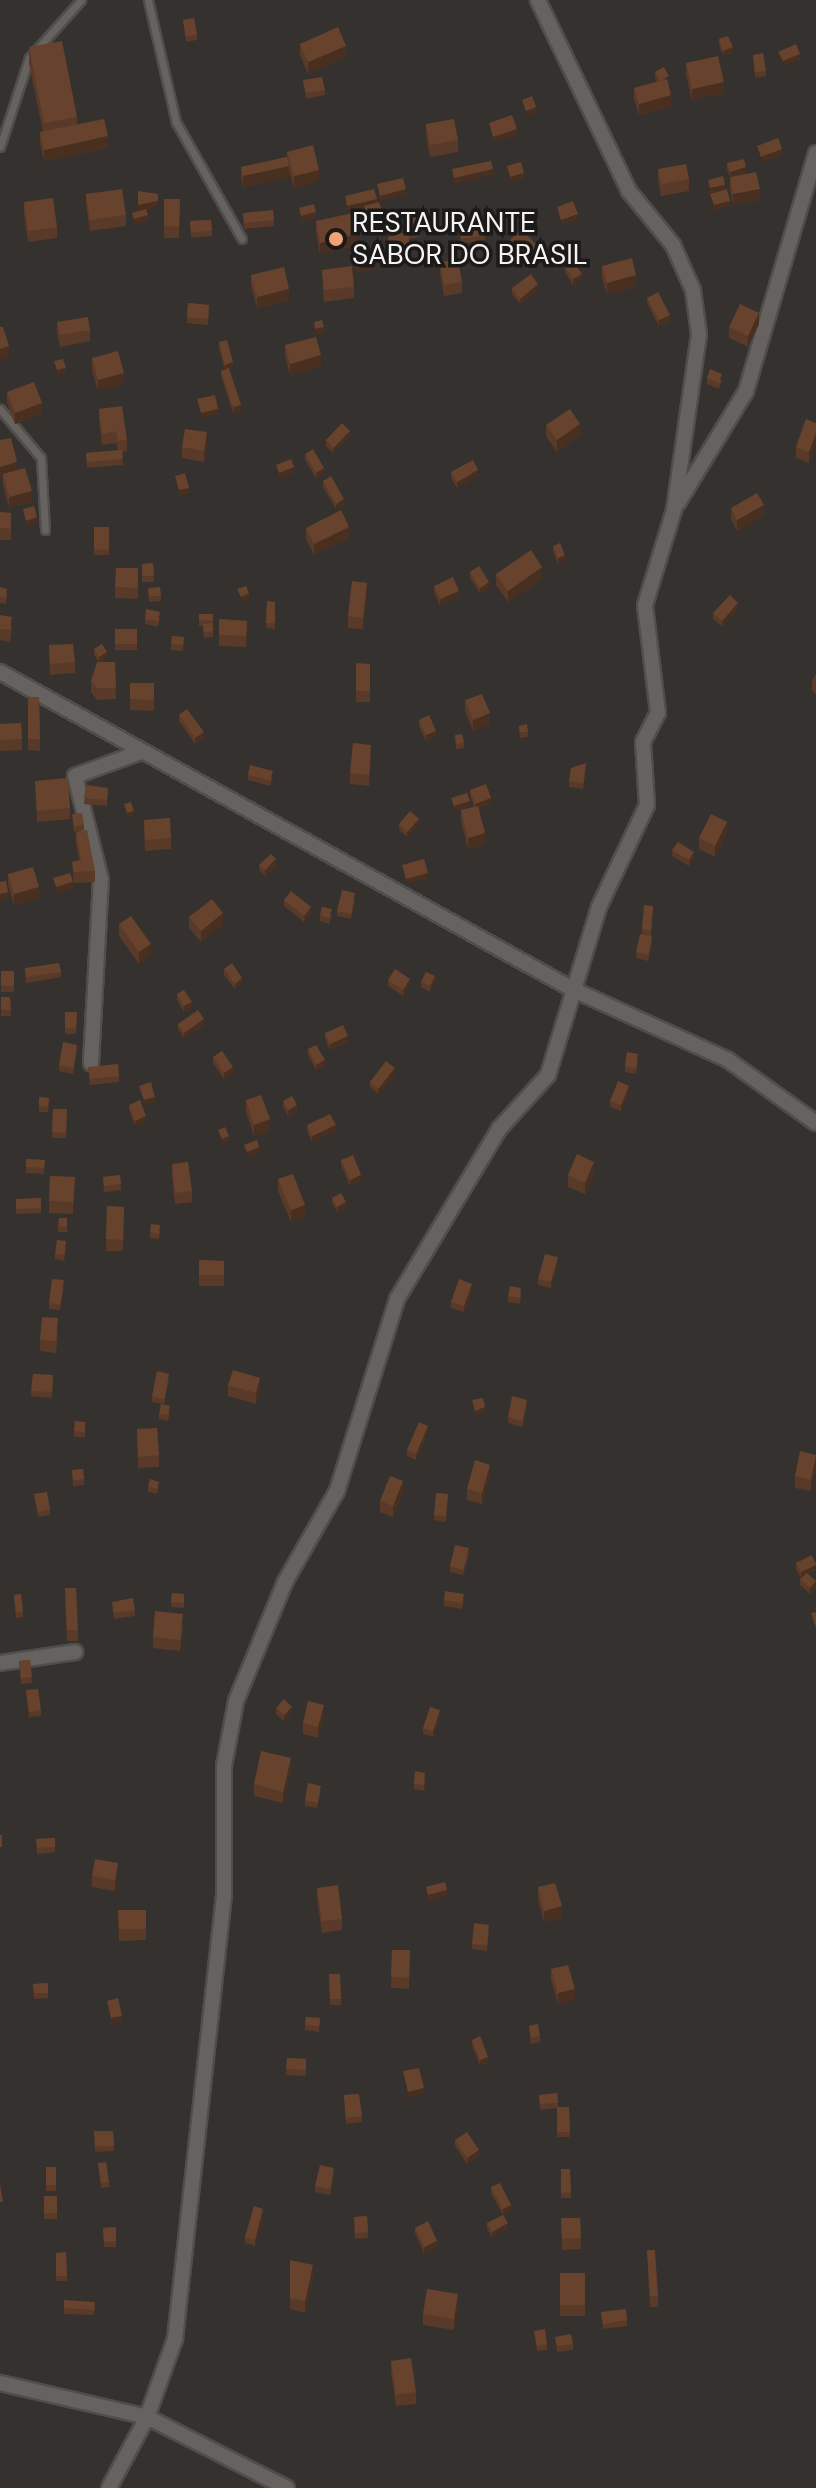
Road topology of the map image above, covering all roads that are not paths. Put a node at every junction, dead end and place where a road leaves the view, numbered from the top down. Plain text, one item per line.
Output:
1 (81, 0) edge
2 (148, 0) edge
3 (538, 0) edge
4 (0, 147) edge
5 (816, 153) edge
6 (242, 239) dead end
7 (0, 409) edge
8 (674, 510) junction
9 (45, 530) dead end
10 (0, 672) edge
11 (141, 752) junction
12 (574, 990) junction
13 (91, 1063) edge
14 (816, 1123) edge
15 (75, 1652) dead end
16 (0, 1663) edge
17 (0, 2383) edge
18 (147, 2417) junction
19 (109, 2488) edge
20 (287, 2488) edge

1 - 4 lane
2 - 6 lane
3 - 8 street
5 - 8 street
7 - 9 lane
8 - 12 street
10 - 11 street
11 - 12 street
11 - 13 street
12 - 14 street
12 - 18 street
15 - 16 street
17 - 18 street
18 - 19 street
18 - 20 street

